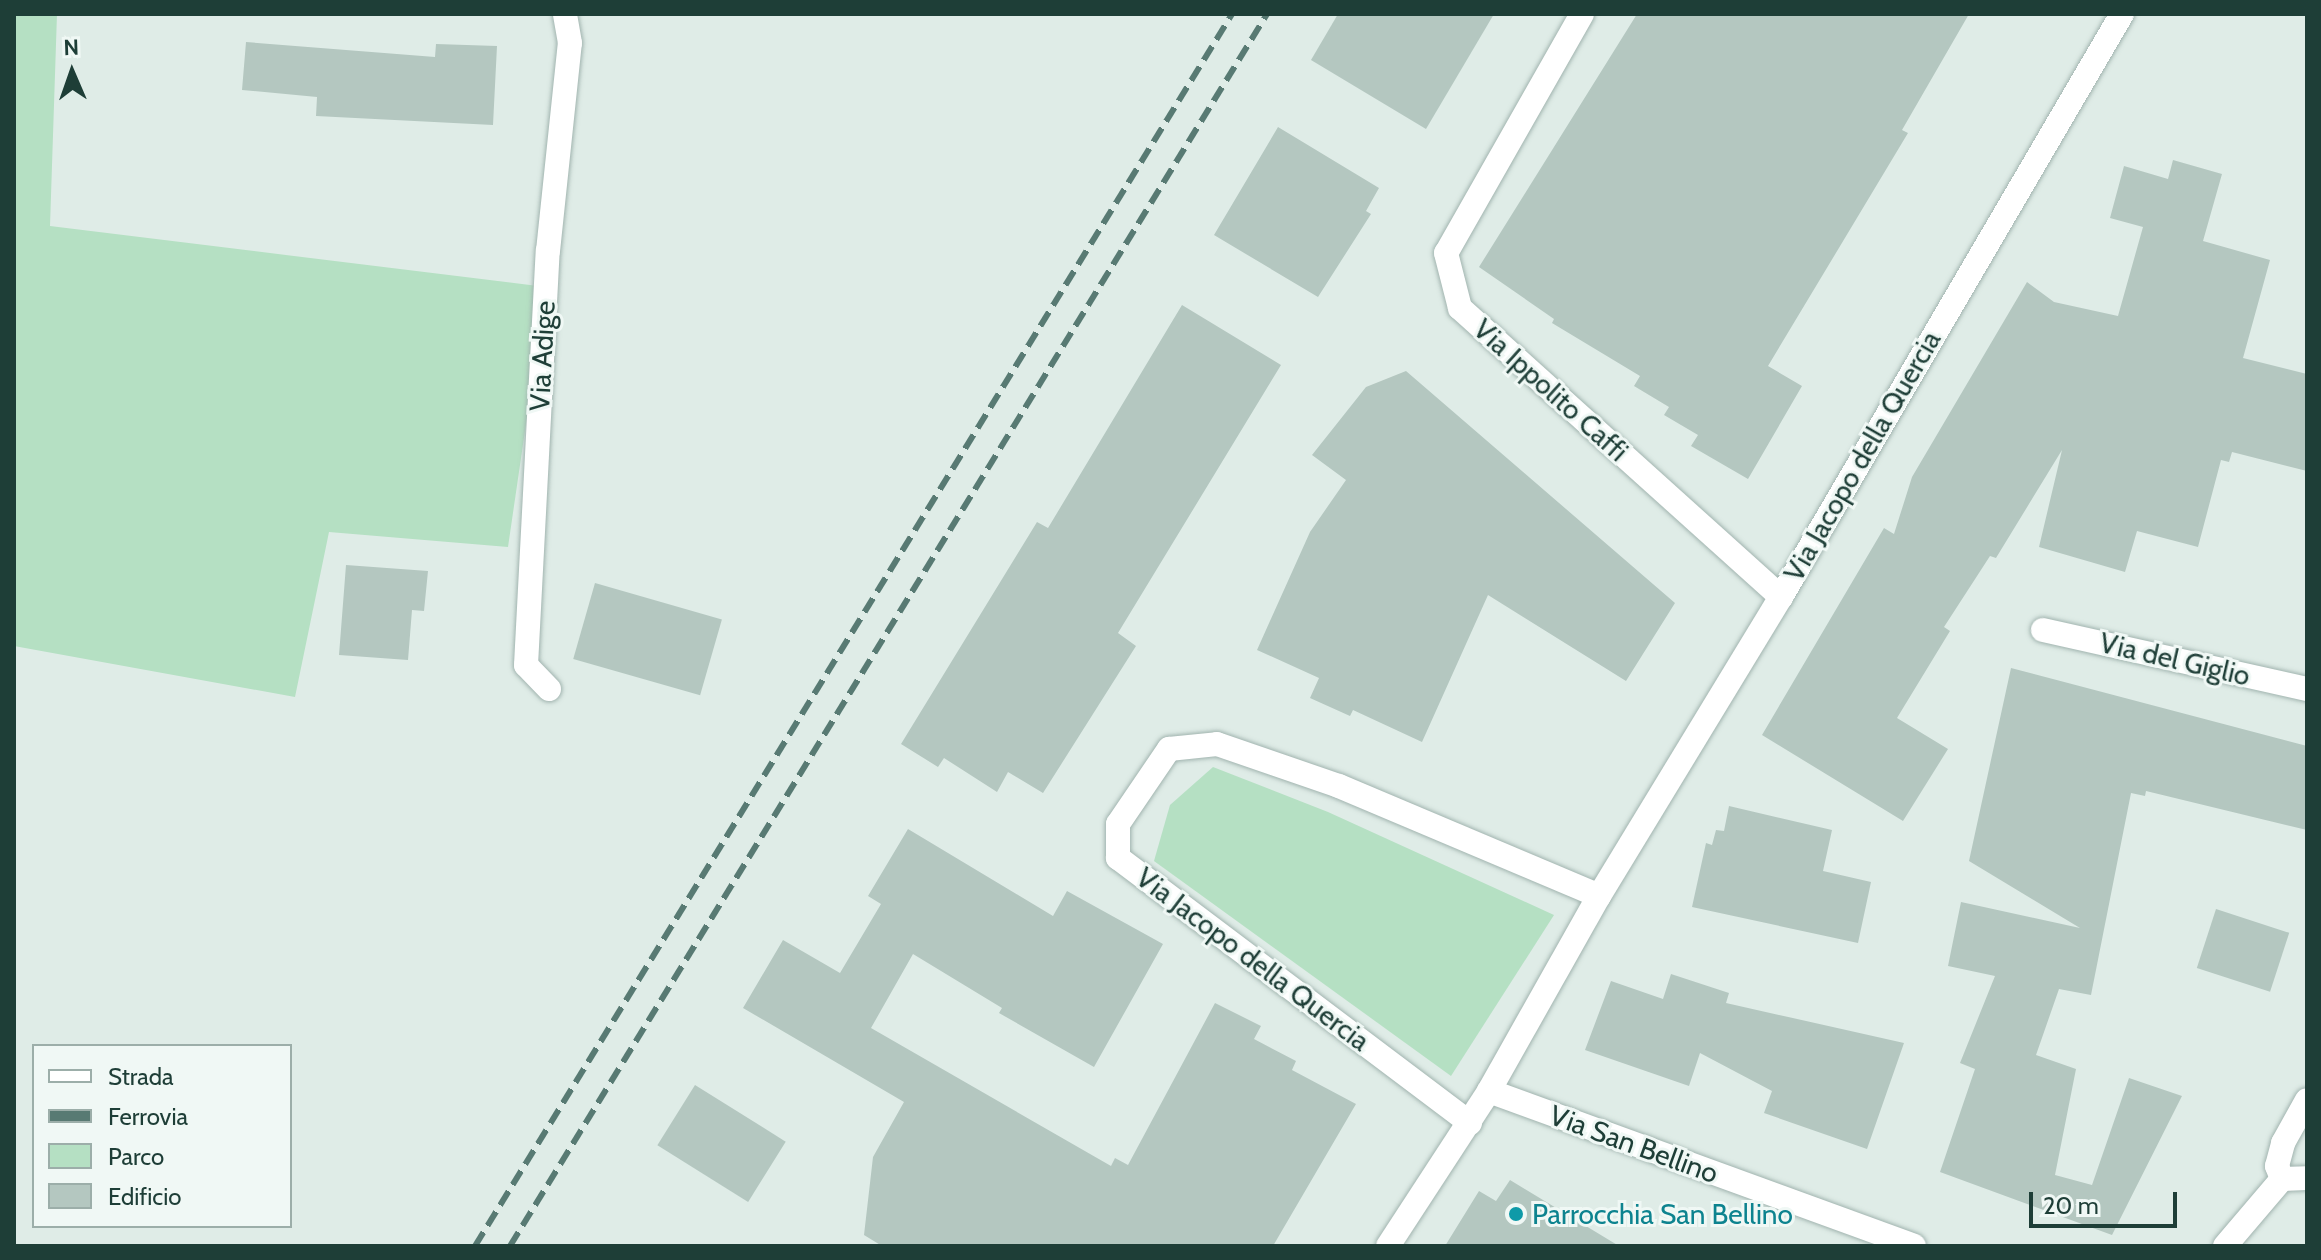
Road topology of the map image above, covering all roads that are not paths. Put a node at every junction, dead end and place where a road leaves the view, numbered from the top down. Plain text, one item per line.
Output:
1 (565, 14) edge
2 (1582, 14) edge
3 (2122, 14) edge
4 (1781, 597) junction
5 (2043, 630) dead end
6 (549, 689) dead end
7 (2307, 689) edge
8 (1599, 896) junction
9 (1489, 1091) junction
10 (2307, 1100) edge
11 (1470, 1123) junction
12 (2307, 1178) edge
13 (2282, 1179) junction
14 (1388, 1246) edge
15 (1914, 1246) edge
16 (2225, 1246) edge

1 - 6 street, Via Adige
2 - 4 street, Via Ippolito Caffi
3 - 4 street, Via Jacopo della Quercia
4 - 8 street, Via Jacopo della Quercia
5 - 7 street, Via del Giglio
8 - 9 street, Via Jacopo della Quercia
8 - 11 street, Via Jacopo della Quercia
9 - 11 street, Via Jacopo della Quercia
9 - 15 street, Via San Bellino
10 - 13 street
11 - 14 street, Via Jacopo della Quercia
12 - 13 street
13 - 16 street

